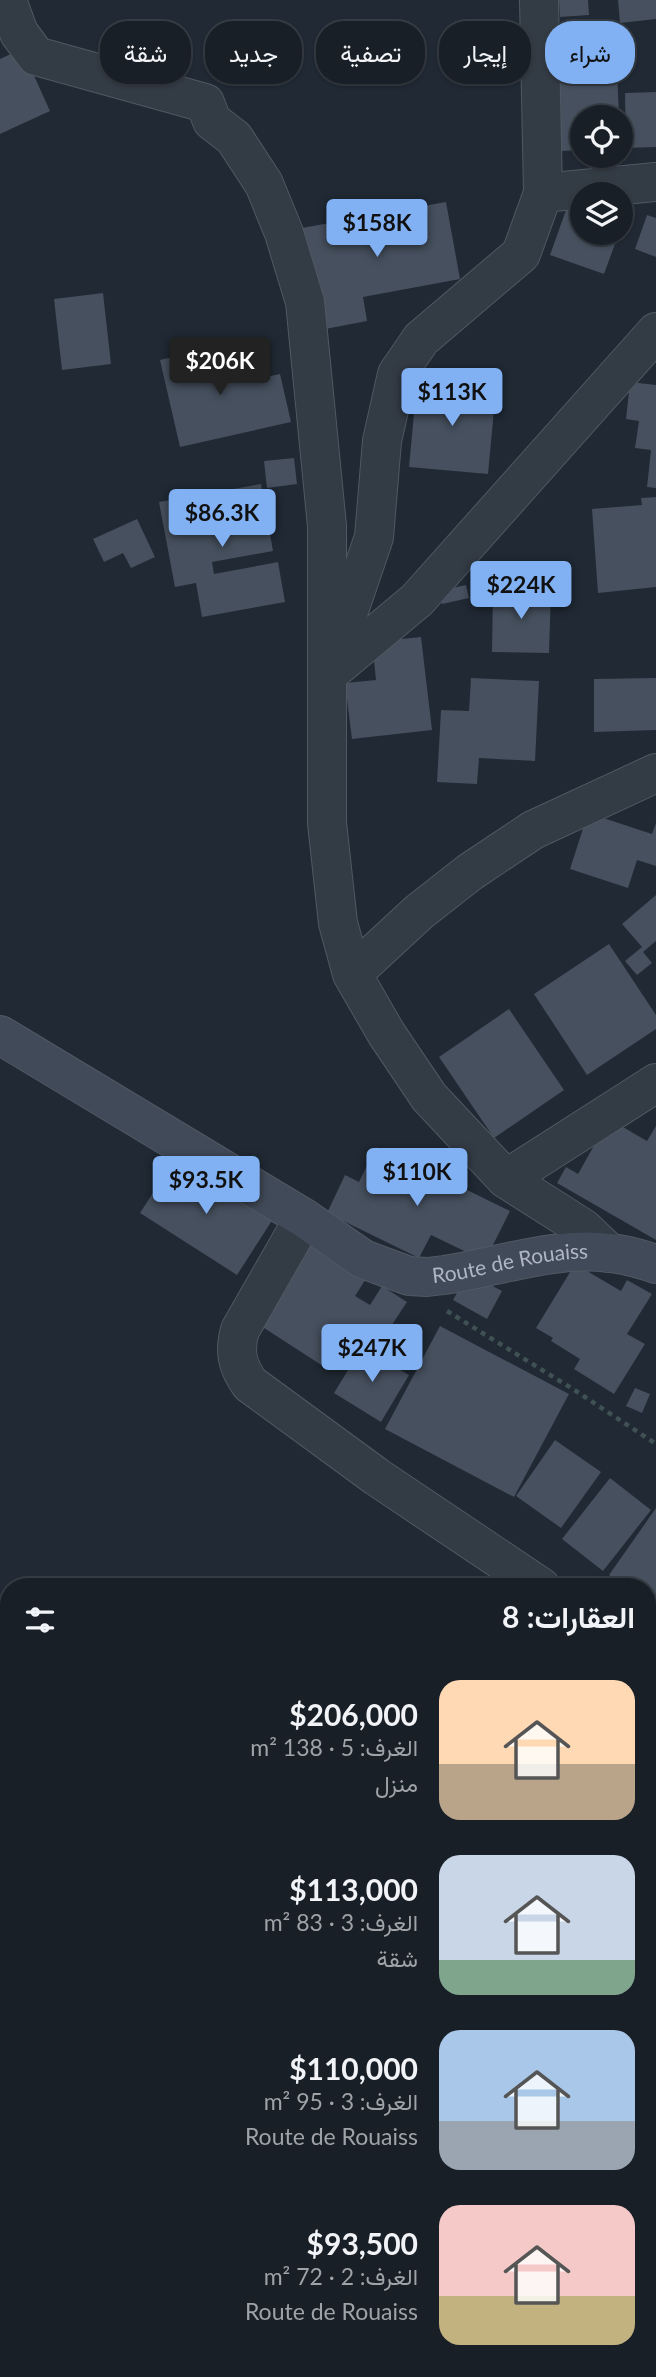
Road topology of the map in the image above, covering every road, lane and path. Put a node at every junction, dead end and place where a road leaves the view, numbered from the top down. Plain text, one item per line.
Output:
1 (7, 0) edge
2 (539, 0) edge
3 (656, 182) edge
4 (542, 192) junction
5 (656, 332) edge
6 (327, 675) junction
7 (656, 773) edge
8 (352, 974) junction
9 (0, 1035) edge
10 (656, 1083) edge
11 (506, 1179) junction
12 (304, 1218) junction
13 (609, 1253) junction
14 (656, 1264) edge
15 (446, 1311) dead end
16 (656, 1444) edge
17 (528, 1578) edge

1 - 6 street
2 - 4 street
3 - 4 street
4 - 6 street
5 - 6 street
6 - 8 street
7 - 8 street
8 - 11 street
9 - 12 street, Route de Rouaiss
10 - 11 street
11 - 13 street
12 - 13 street, Route de Rouaiss
12 - 17 street
13 - 14 street, Route de Rouaiss
15 - 16 path

